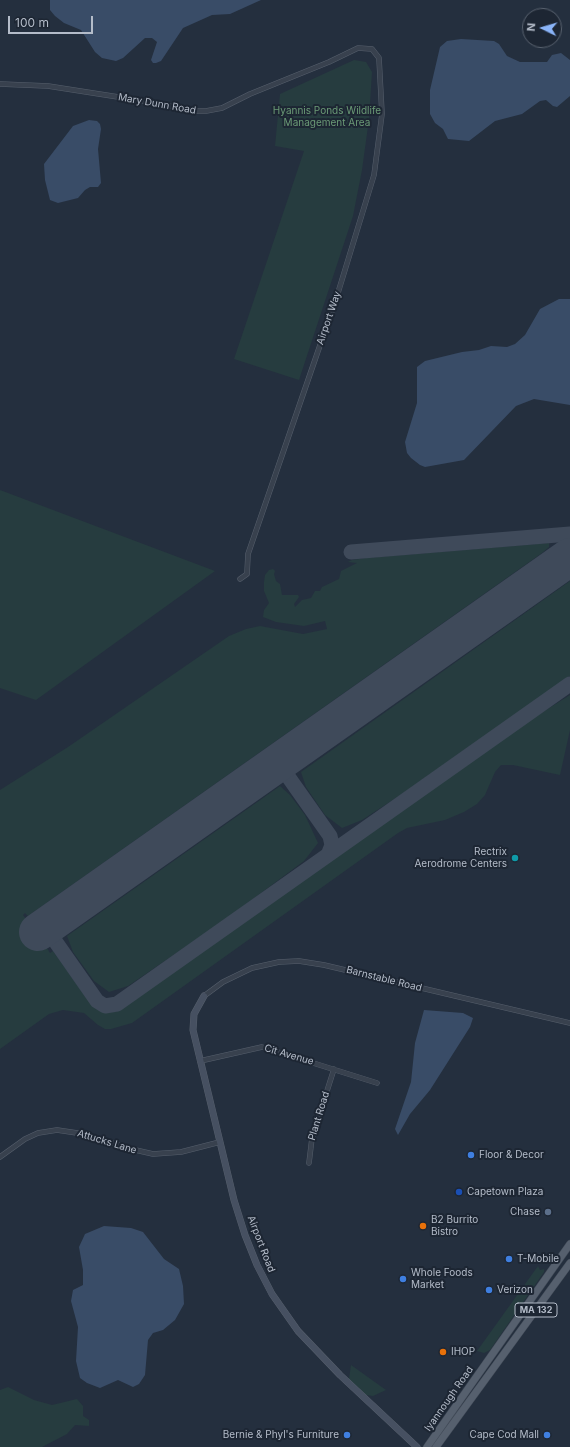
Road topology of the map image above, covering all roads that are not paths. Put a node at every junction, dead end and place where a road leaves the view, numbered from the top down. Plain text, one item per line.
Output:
1 (372, 49) joint
2 (0, 84) edge
3 (240, 579) dead end
4 (204, 996) joint
5 (570, 1023) edge
6 (200, 1061) junction
7 (334, 1069) junction
8 (377, 1083) dead end
9 (220, 1142) junction
10 (0, 1157) edge
11 (309, 1163) dead end
12 (570, 1244) edge
13 (570, 1263) edge
14 (417, 1447) edge
15 (427, 1447) edge
16 (436, 1447) edge

1 - 2 street, Mary Dunn Road
1 - 3 street, Airport Way
4 - 5 street, Barnstable Road
4 - 6 street, Airport Road
6 - 7 street, Cit Avenue
6 - 9 street, Airport Road
7 - 8 street, Cit Avenue
7 - 11 street, Plant Road
9 - 10 street, Attucks Lane
9 - 14 street, Airport Road
12 - 15 main road, Iyannough Road / MA 132
13 - 16 main road, Iyannough Road / MA 132

